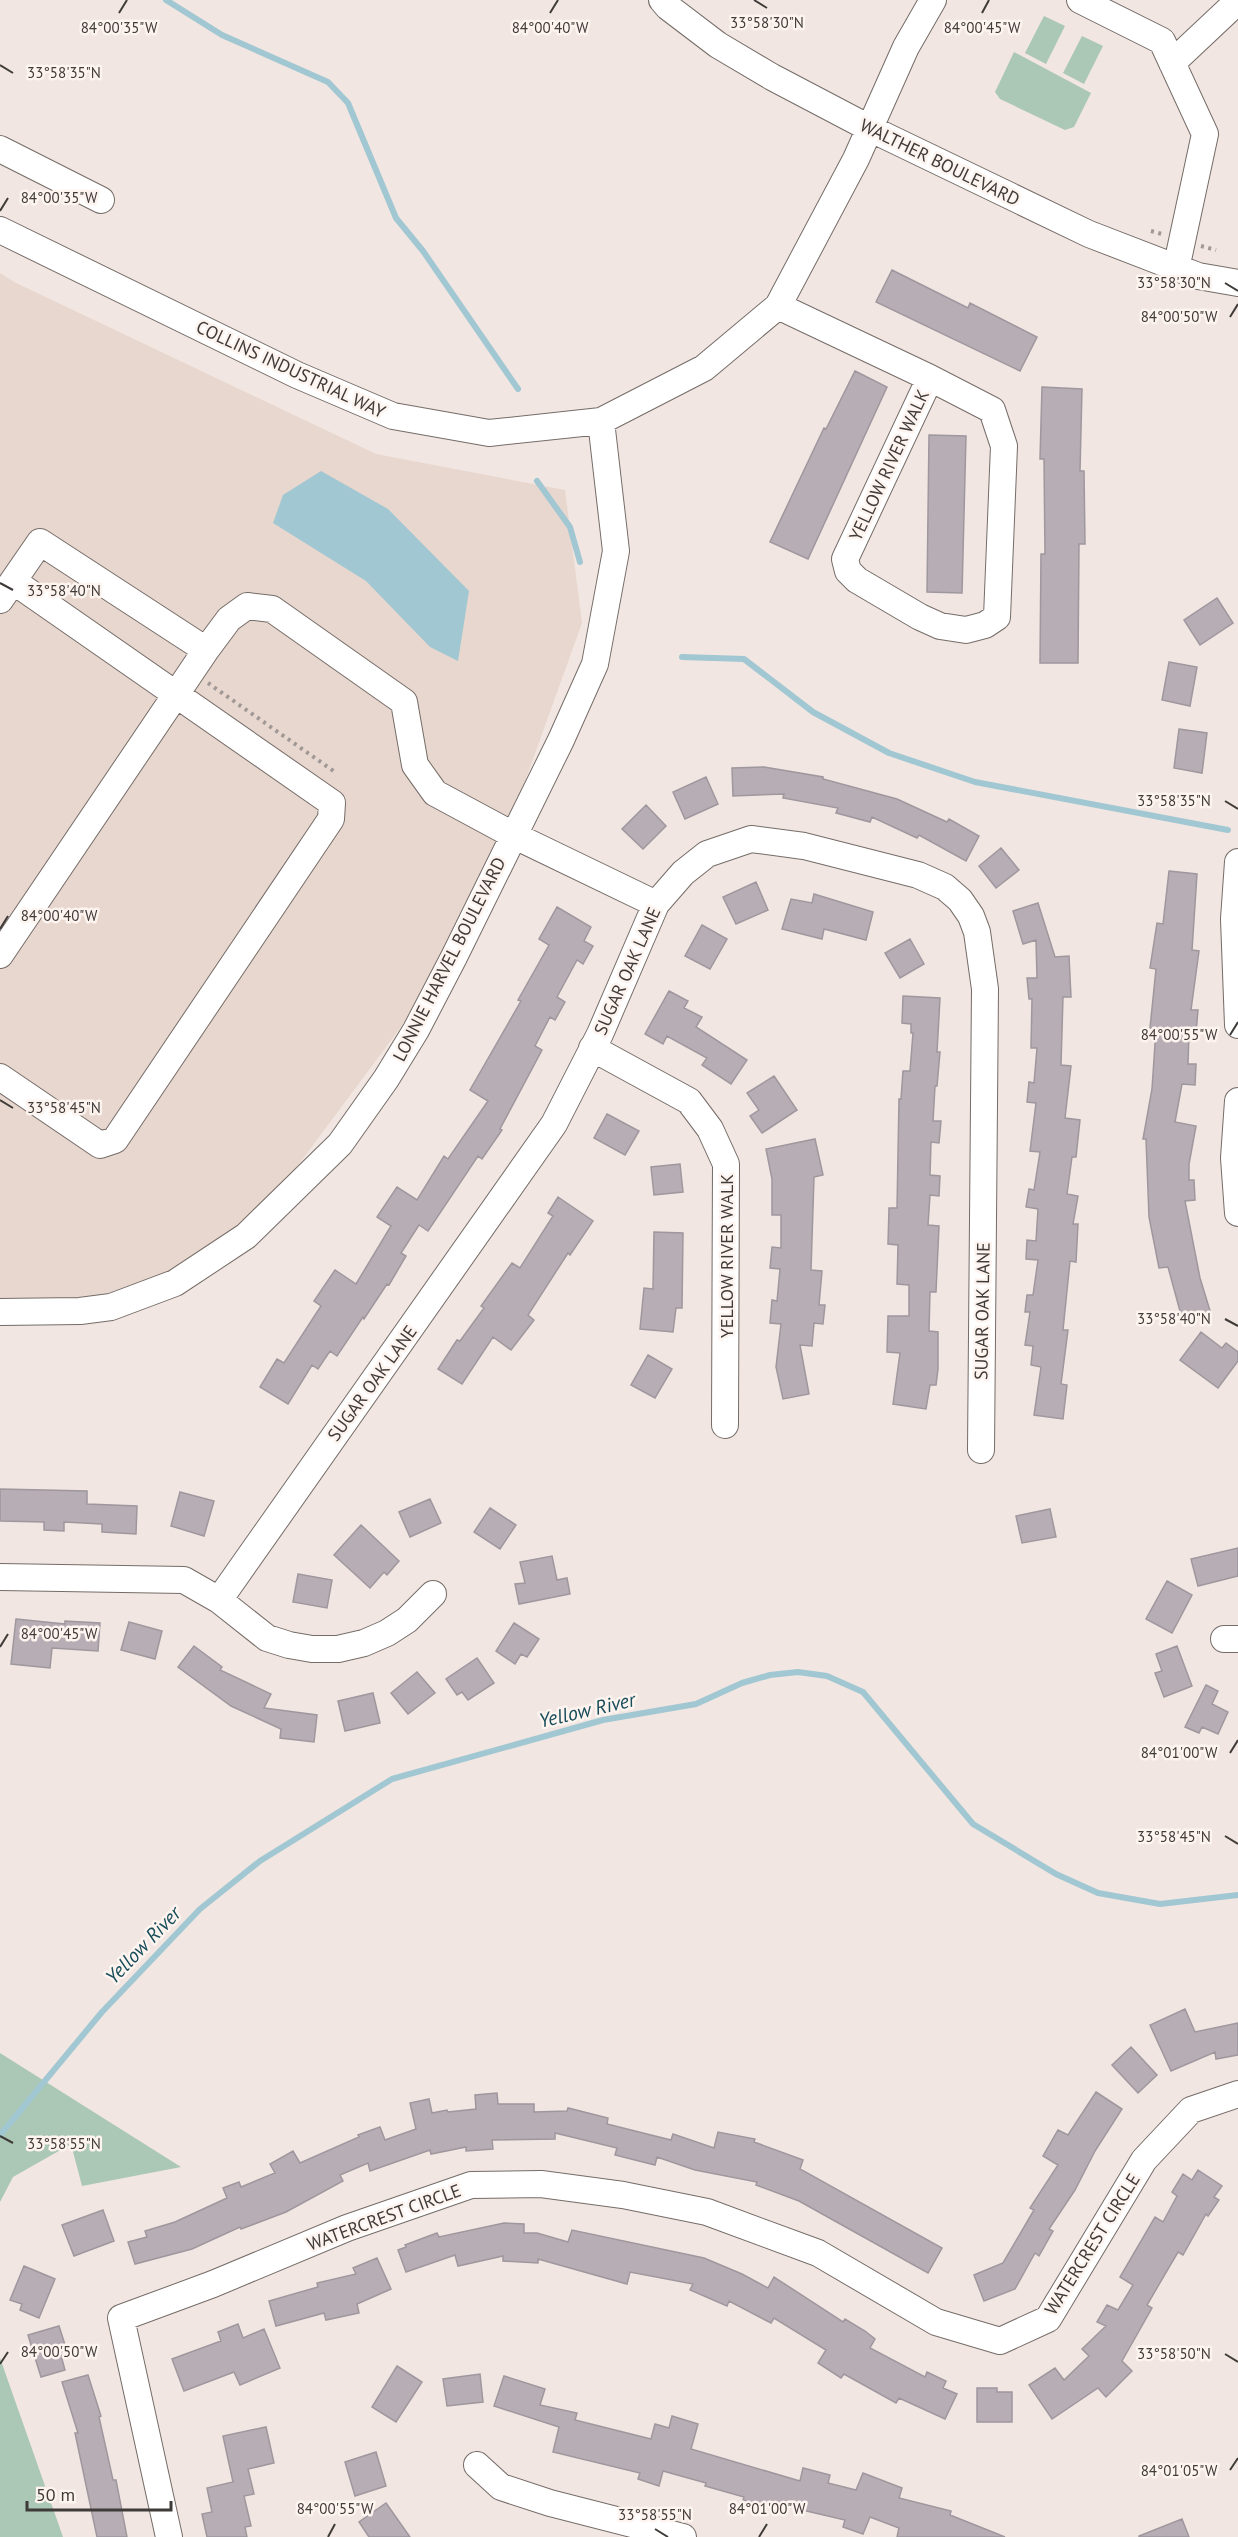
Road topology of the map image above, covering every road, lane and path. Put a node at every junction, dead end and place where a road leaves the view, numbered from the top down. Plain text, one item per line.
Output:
1 (662, 0) edge
2 (933, 0) edge
3 (1080, 0) edge
4 (1238, 1) edge
5 (1172, 63) junction
6 (871, 129) junction
7 (0, 149) edge
8 (101, 200) dead end
9 (0, 230) edge
10 (1176, 268) junction
11 (1238, 283) edge
12 (778, 306) junction
13 (930, 378) junction
14 (601, 421) junction
15 (7, 591) edge
16 (206, 650) junction
17 (203, 679) dead end
18 (176, 695) junction
19 (335, 772) dead end
20 (513, 835) junction
21 (1238, 862) edge
22 (656, 904) junction
23 (0, 955) edge
24 (1238, 1009) edge
25 (1238, 1025) edge
26 (592, 1048) junction
27 (0, 1077) edge
28 (1238, 1101) edge
29 (1238, 1213) edge
30 (0, 1312) edge
31 (726, 1425) dead end
32 (981, 1450) dead end
33 (0, 1577) edge
34 (433, 1594) dead end
35 (219, 1600) junction
36 (1238, 2094) edge
37 (477, 2465) dead end
38 (169, 2537) edge
39 (683, 2537) edge

1 - 6 street, WALTHER BOULEVARD
2 - 6 street
3 - 5 street
4 - 5 street
5 - 10 street
6 - 10 street, WALTHER BOULEVARD
6 - 12 street
7 - 8 street
9 - 14 street, COLLINS INDUSTRIAL WAY
10 - 11 street, WALTHER BOULEVARD
12 - 13 street, YELLOW RIVER WALK
12 - 14 street
13 - 13 street, YELLOW RIVER WALK
14 - 20 street, LONNIE HARVEL BOULEVARD
15 - 16 street
15 - 18 street
16 - 18 street
16 - 20 street
17 - 19 path
18 - 23 street
18 - 27 street
20 - 22 street
20 - 30 street, LONNIE HARVEL BOULEVARD
21 - 24 street
22 - 26 street, SUGAR OAK LANE
22 - 32 street, SUGAR OAK LANE
24 - 25 street
26 - 31 street, YELLOW RIVER WALK
26 - 35 street, SUGAR OAK LANE
28 - 29 street
33 - 35 street
34 - 35 street
36 - 38 street, WATERCREST CIRCLE
37 - 39 street

